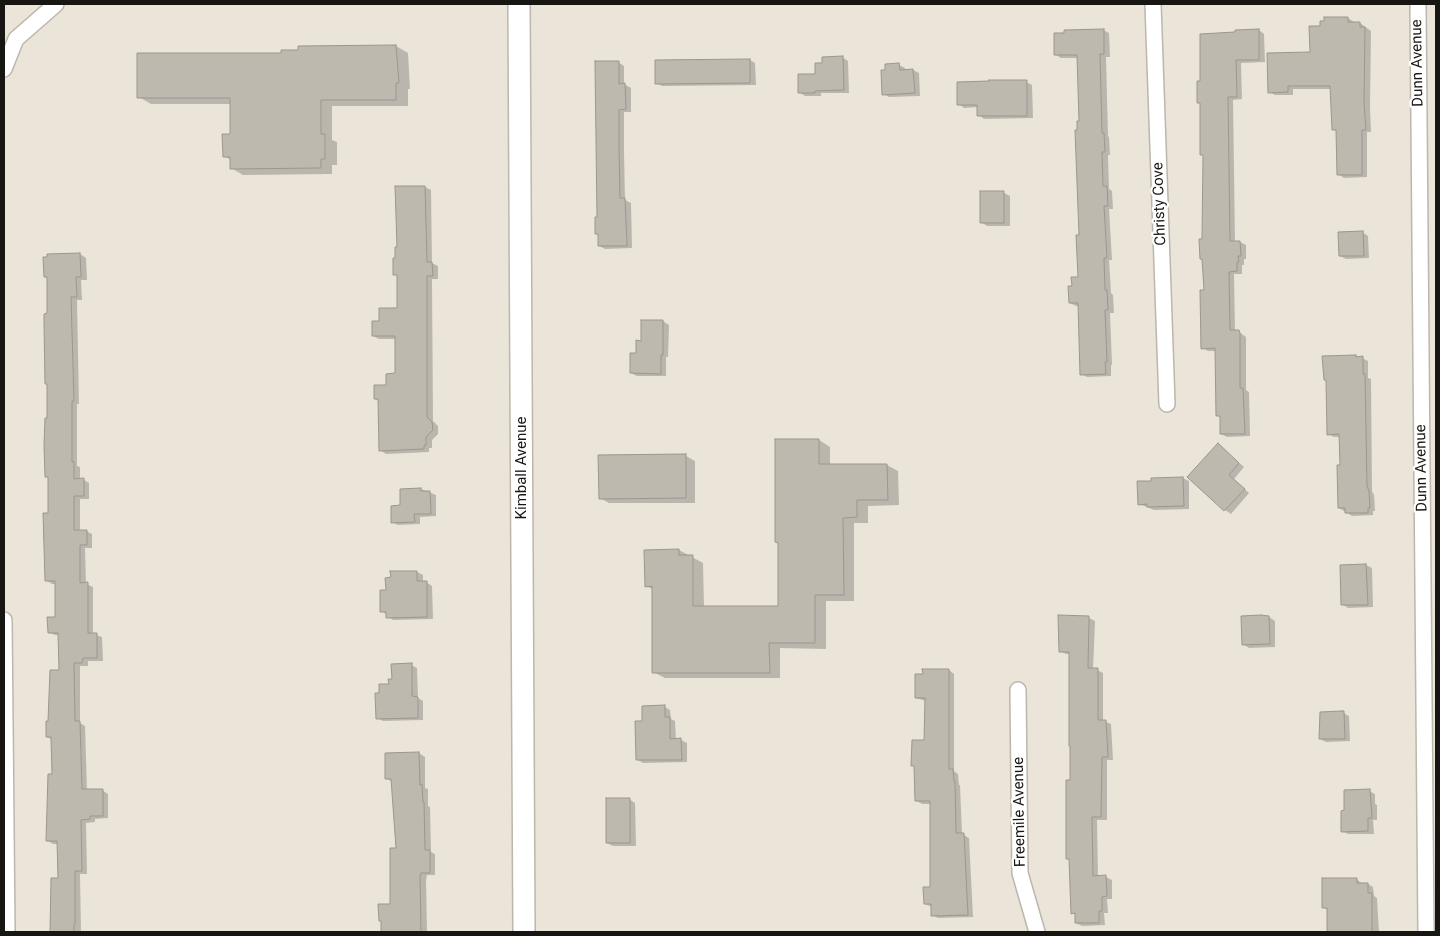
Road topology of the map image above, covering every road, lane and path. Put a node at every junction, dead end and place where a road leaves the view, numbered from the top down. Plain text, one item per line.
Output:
1 (56, 4) edge
2 (519, 4) edge
3 (1153, 4) edge
4 (1418, 4) edge
5 (4, 69) edge
6 (1167, 404) dead end
7 (4, 620) edge
8 (1018, 690) dead end
9 (7, 932) edge
10 (524, 932) edge
11 (1037, 932) edge
12 (1426, 932) edge

1 - 5 street
2 - 10 main road, Kimball Avenue
3 - 6 street, Christy Cove
4 - 12 street, Dunn Avenue
7 - 9 street
8 - 11 street, Freemile Avenue

